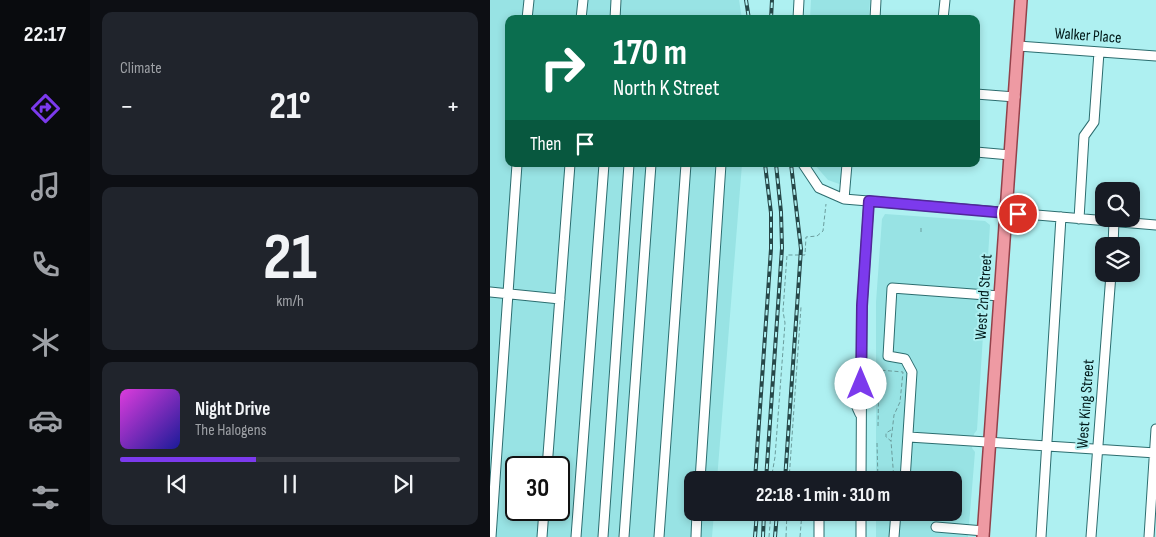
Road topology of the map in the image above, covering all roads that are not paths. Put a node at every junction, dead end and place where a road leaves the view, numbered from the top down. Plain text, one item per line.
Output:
1 (529, 0) edge
2 (583, 0) edge
3 (616, 0) edge
4 (799, 0) edge
5 (876, 0) edge
6 (945, 0) edge
7 (1021, 0) edge
8 (527, 15) edge
9 (581, 15) edge
10 (615, 15) edge
11 (798, 15) edge
12 (875, 15) edge
13 (943, 15) edge
14 (1018, 46) junction
15 (1099, 52) junction
16 (1156, 56) edge
17 (980, 94) edge
18 (1015, 97) junction
19 (980, 152) edge
20 (1010, 155) junction
21 (517, 167) edge
22 (570, 167) edge
23 (604, 167) edge
24 (629, 167) edge
25 (650, 167) edge
26 (686, 167) edge
27 (721, 167) edge
28 (805, 167) edge
29 (847, 167) edge
30 (844, 199) junction
31 (869, 201) junction
32 (1006, 212) junction
33 (1061, 217) junction
34 (1079, 218) junction
35 (1095, 220) edge
36 (1140, 224) edge
37 (1156, 225) edge
38 (1109, 282) edge
39 (490, 292) edge
40 (508, 294) junction
41 (1000, 296) junction
42 (560, 299) junction
43 (1156, 429) edge
44 (909, 437) junction
45 (990, 442) junction
46 (1047, 445) junction
47 (1097, 449) junction
48 (1155, 453) edge
49 (548, 456) edge
50 (701, 471) edge
51 (859, 471) edge
52 (906, 471) edge
53 (543, 521) edge
54 (697, 521) edge
55 (819, 521) edge
56 (861, 521) edge
57 (895, 521) edge
58 (936, 527) dead end
59 (983, 534) edge
60 (491, 537) edge
61 (542, 537) edge
62 (576, 537) edge
63 (602, 537) edge
64 (624, 537) edge
65 (659, 537) edge
66 (696, 537) edge
67 (819, 537) edge
68 (861, 537) edge
69 (894, 537) edge
70 (1041, 537) edge
71 (1091, 537) edge
72 (1149, 537) edge

1 - 8 street
2 - 9 street
3 - 10 street
4 - 11 street
5 - 12 street
6 - 13 street
7 - 14 main road, West 2nd Street
14 - 15 street, Walker Place
14 - 18 main road, West 2nd Street
15 - 16 street, Walker Place
15 - 34 street
17 - 18 street
18 - 20 main road, West 2nd Street
19 - 20 street
20 - 32 main road, West 2nd Street
21 - 40 street
22 - 42 street
23 - 62 street
24 - 63 street
25 - 64 street
26 - 65 street
27 - 50 street
28 - 30 street
29 - 30 street
30 - 31 street
31 - 32 street
31 - 51 street
32 - 33 street
32 - 41 main road, West 2nd Street
33 - 34 street
33 - 46 street
34 - 35 street
36 - 37 street
38 - 47 street, West King Street
39 - 40 street
40 - 42 street
40 - 60 street
41 - 44 street
41 - 45 main road, West 2nd Street
42 - 49 street
43 - 48 street
44 - 45 street
44 - 52 street
45 - 46 street
45 - 59 main road, West 2nd Street
46 - 47 street
46 - 70 street
47 - 48 street
47 - 71 street, West King Street
48 - 72 street
53 - 61 street
54 - 66 street
55 - 67 street
56 - 68 street
57 - 69 street
58 - 59 street

